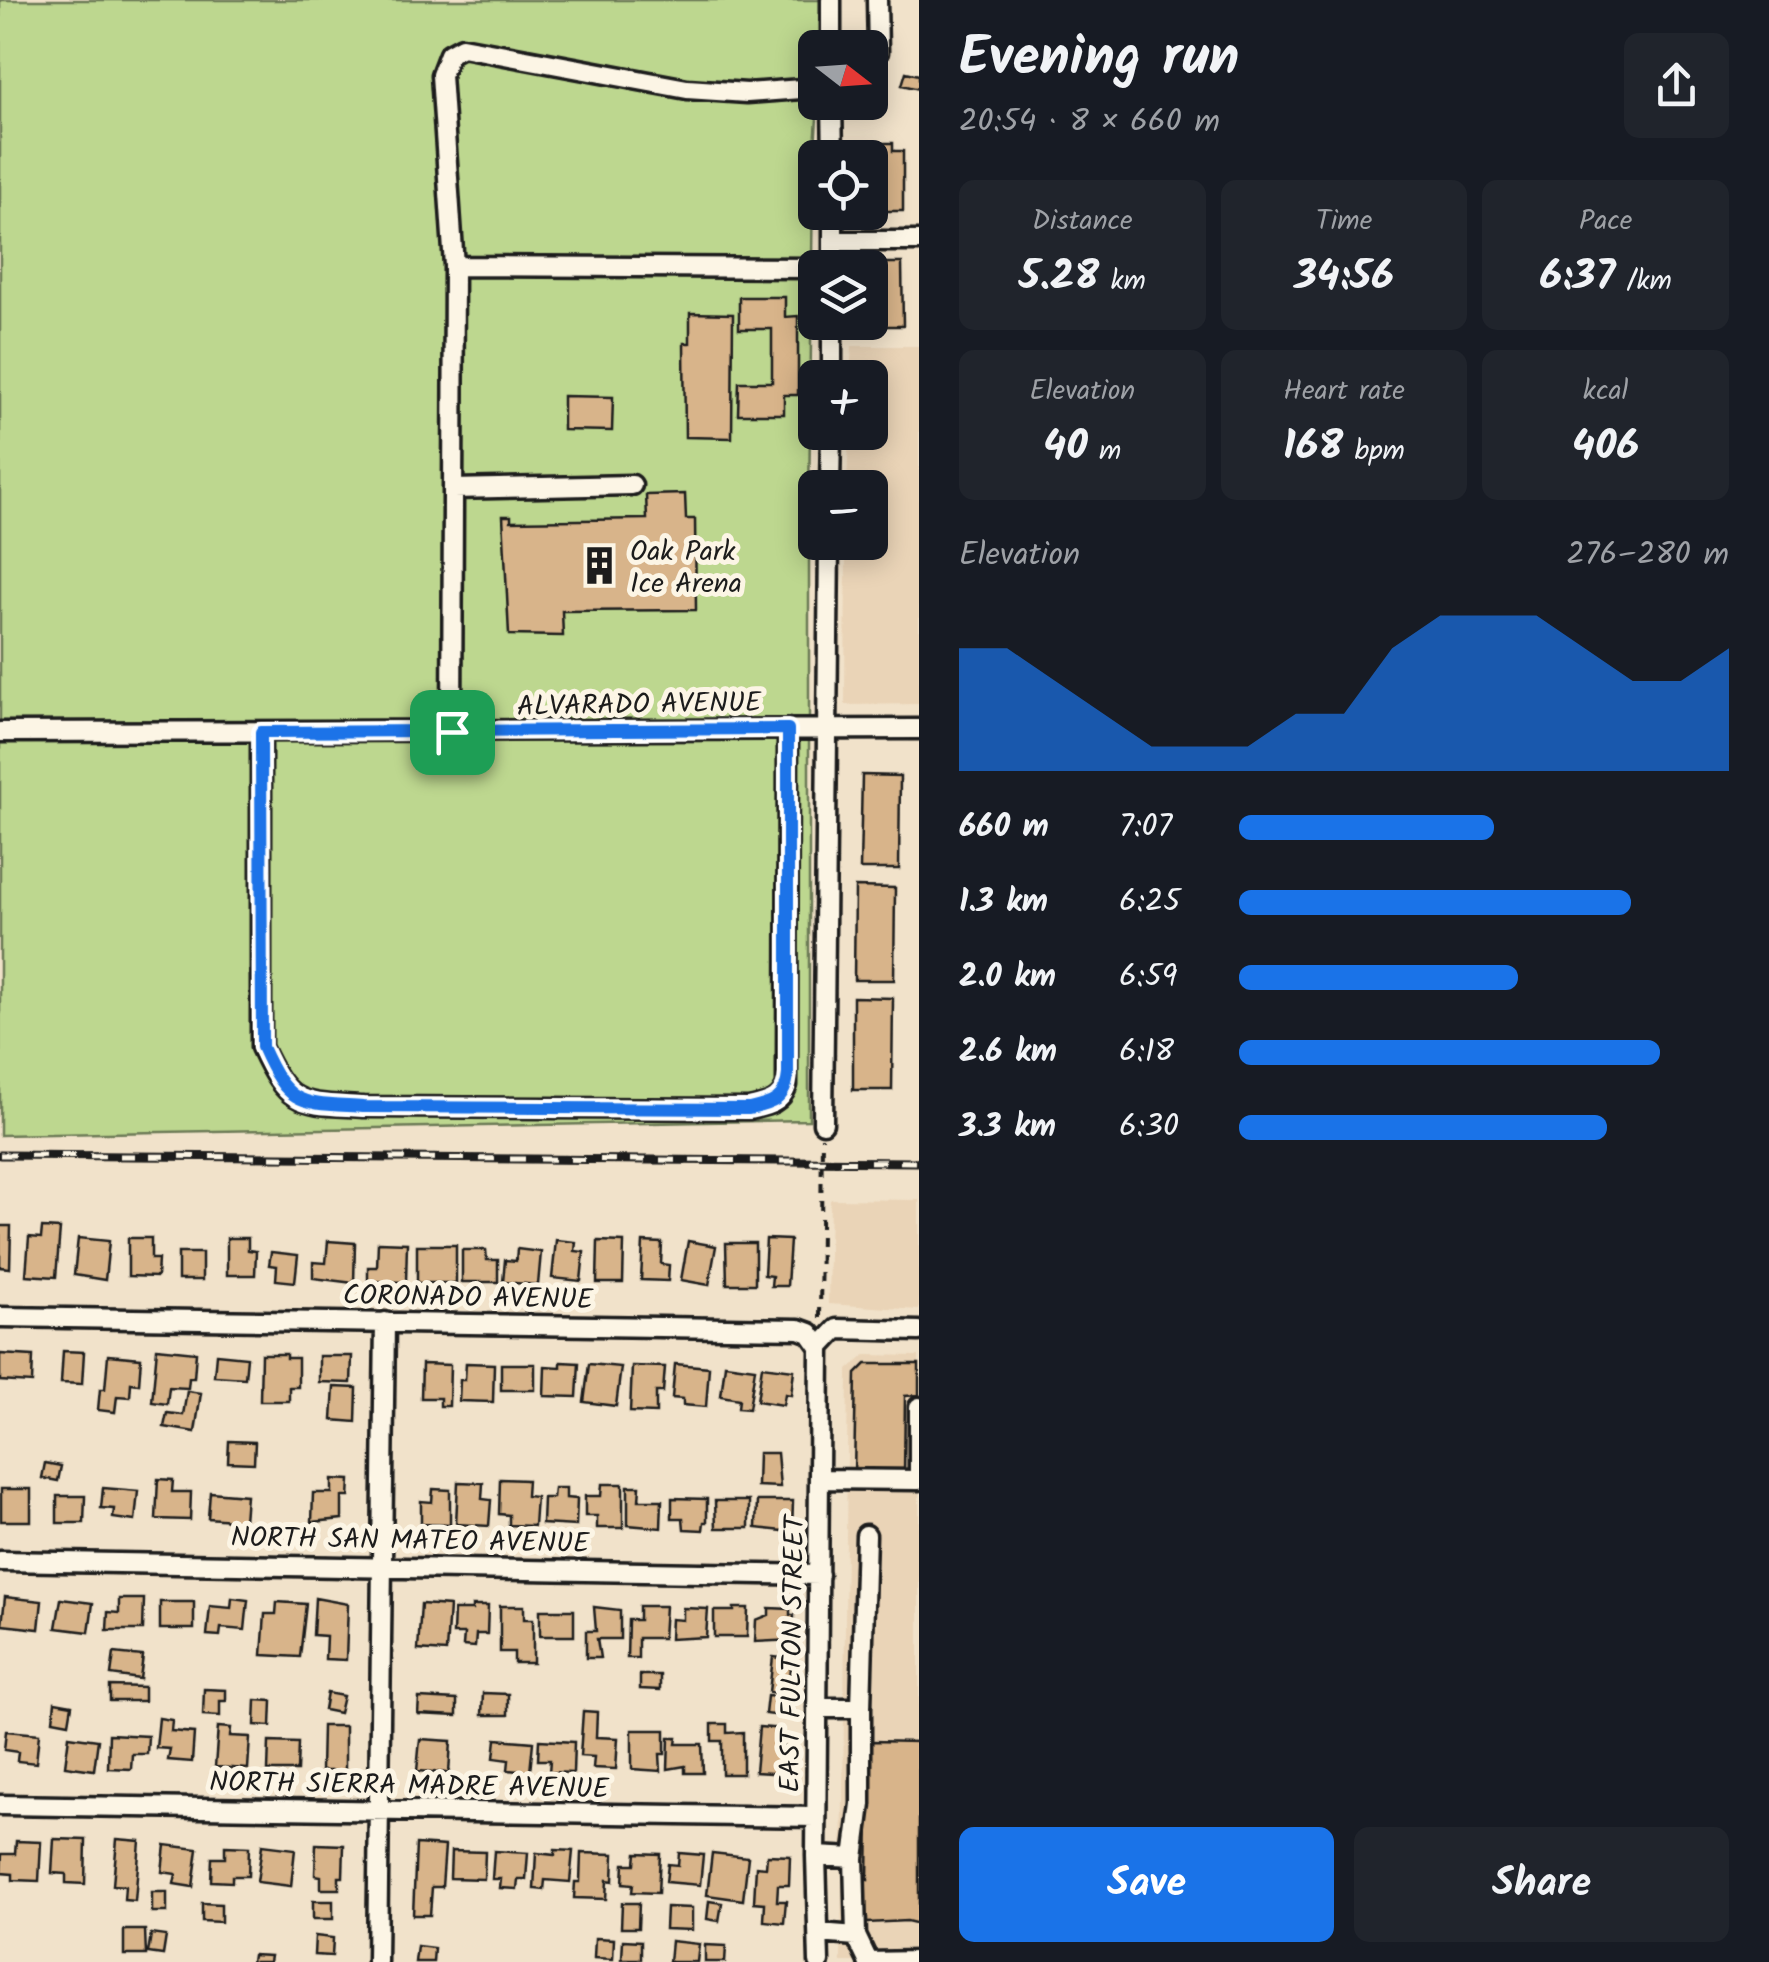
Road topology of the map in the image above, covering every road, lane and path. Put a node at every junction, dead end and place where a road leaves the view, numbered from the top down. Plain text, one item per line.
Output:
1 (831, 0) edge
2 (877, 0) edge
3 (831, 30) edge
4 (878, 30) edge
5 (798, 89) edge
6 (834, 230) edge
7 (919, 241) edge
8 (834, 242) junction
9 (834, 250) edge
10 (454, 266) junction
11 (798, 268) edge
12 (632, 485) dead end
13 (453, 488) junction
14 (829, 560) edge
15 (826, 728) junction
16 (788, 729) junction
17 (919, 729) edge
18 (0, 732) edge
19 (261, 732) junction
20 (452, 732) junction
21 (822, 1123) joint
22 (0, 1317) edge
23 (385, 1322) junction
24 (919, 1331) edge
25 (820, 1347) junction
26 (919, 1407) edge
27 (820, 1479) junction
28 (918, 1480) edge
29 (866, 1535) dead end
30 (0, 1561) edge
31 (382, 1566) junction
32 (819, 1574) junction
33 (818, 1708) junction
34 (861, 1708) junction
35 (0, 1805) edge
36 (378, 1811) junction
37 (816, 1817) junction
38 (816, 1856) junction
39 (854, 1858) junction
40 (819, 1932) junction
41 (856, 1936) junction
42 (919, 1961) edge
43 (377, 1962) edge
44 (819, 1962) edge
45 (868, 1962) edge

1 - 3 street
2 - 4 street
5 - 10 street
6 - 8 street
7 - 8 street
8 - 9 street
10 - 11 street
10 - 13 street
12 - 13 street
13 - 20 street
14 - 15 street
15 - 16 street, ALVARADO AVENUE
15 - 17 street, ALVARADO AVENUE
15 - 21 street
16 - 19 street
16 - 20 street, ALVARADO AVENUE
18 - 19 street, ALVARADO AVENUE
19 - 20 street, ALVARADO AVENUE
21 - 25 path
22 - 23 street, CORONADO AVENUE
23 - 25 street, CORONADO AVENUE
23 - 31 street
24 - 25 street
25 - 27 street, EAST FULTON STREET
26 - 28 street
27 - 28 street
27 - 32 street, EAST FULTON STREET
29 - 34 street
30 - 31 street, NORTH SAN MATEO AVENUE
31 - 32 street, NORTH SAN MATEO AVENUE
31 - 36 street
32 - 33 street, EAST FULTON STREET
33 - 34 street
33 - 37 street, EAST FULTON STREET
34 - 39 street
35 - 36 street, NORTH SIERRA MADRE AVENUE
36 - 37 street, NORTH SIERRA MADRE AVENUE
36 - 43 street
37 - 38 street, EAST FULTON STREET
38 - 39 street
38 - 40 street, EAST FULTON STREET
39 - 41 street
40 - 41 street
40 - 44 street, EAST FULTON STREET
41 - 45 street
42 - 45 street

